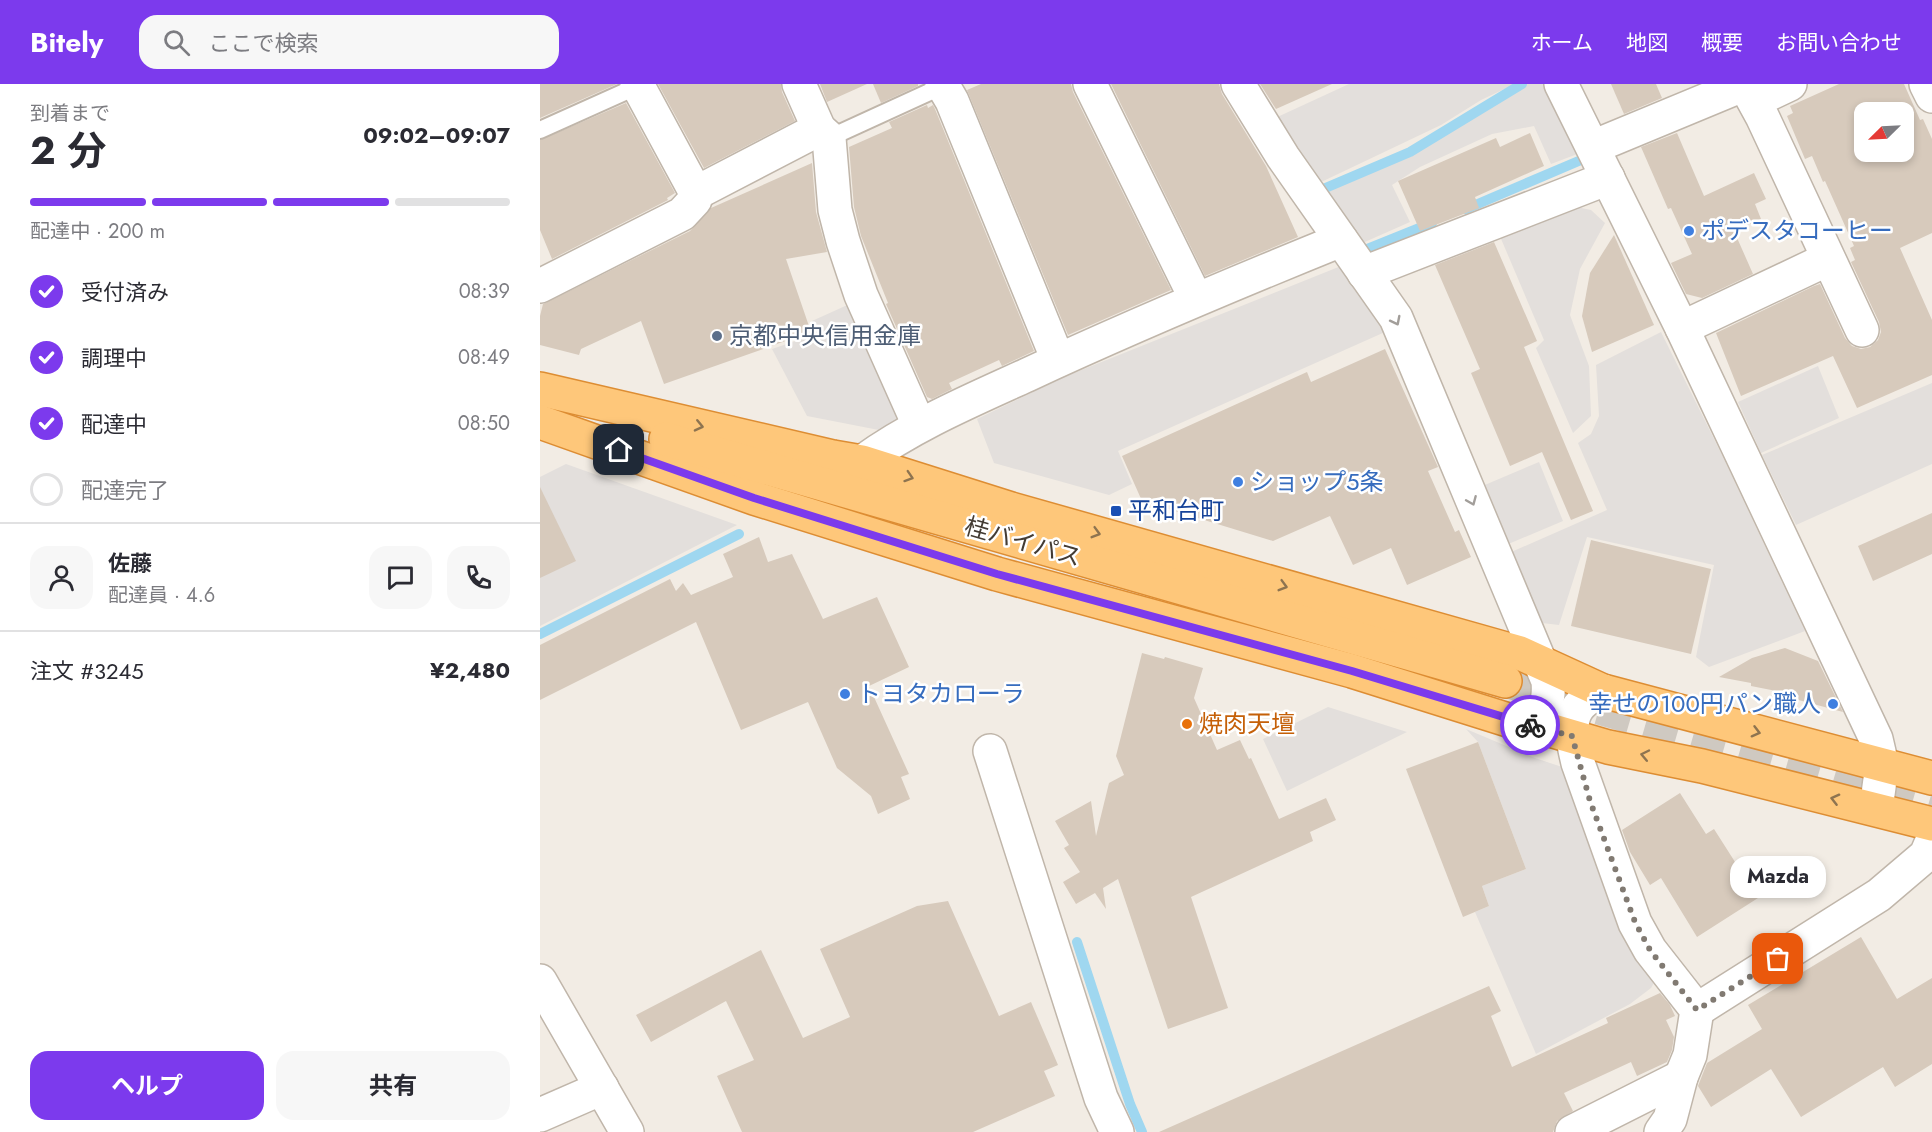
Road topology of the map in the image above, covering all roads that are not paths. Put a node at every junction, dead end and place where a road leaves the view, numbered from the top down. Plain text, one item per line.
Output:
1 (799, 84) edge
2 (1090, 84) edge
3 (1238, 84) edge
4 (1561, 84) edge
5 (1745, 84) edge
6 (1790, 84) edge
7 (1926, 84) edge
8 (637, 85) edge
9 (945, 85) edge
10 (1932, 96) edge
11 (540, 130) edge
12 (824, 134) junction
13 (1593, 147) junction
14 (1608, 178) junction
15 (696, 193) junction
16 (1341, 240) junction
17 (1828, 259) junction
18 (1364, 273) junction
19 (540, 286) edge
20 (1196, 299) junction
21 (1682, 328) junction
22 (1862, 330) dead end
23 (1058, 360) junction
24 (540, 389) edge
25 (540, 405) edge
26 (540, 422) edge
27 (919, 425) junction
28 (862, 462) junction
29 (1541, 663) junction
30 (1505, 681) tunnel mouth
31 (1603, 691) junction
32 (1528, 725) junction
33 (1572, 736) junction
34 (990, 751) dead end
35 (1882, 765) junction
36 (1932, 778) edge
37 (1876, 809) junction
38 (1932, 824) edge
39 (1932, 841) edge
40 (540, 981) edge
41 (1697, 1010) junction
42 (1682, 1077) junction
43 (602, 1088) junction
44 (540, 1115) edge
45 (627, 1132) edge
46 (1117, 1132) edge
47 (1572, 1132) edge
48 (1661, 1132) edge

1 - 12 street
2 - 20 street
3 - 16 street
4 - 13 street
5 - 6 street
5 - 13 street
5 - 17 street
7 - 10 street
8 - 11 lane
8 - 15 street
9 - 12 lane
9 - 23 street
12 - 15 street
12 - 27 street
13 - 14 street
14 - 18 street
14 - 21 street
15 - 19 street
16 - 18 street
16 - 20 street
17 - 21 street
17 - 22 street
18 -> 29 street
20 - 23 street
21 - 35 street
23 - 27 street
24 -> 28 highway
25 - 30 highway, 桂バイパス
26 - 32 highway
27 - 28 street
28 -> 29 highway
29 - 31 highway
29 - 32 street
31 - 33 street
31 -> 35 highway
32 - 33 highway
37 -> 33 highway
33 - 41 street
34 - 46 street
35 - 36 highway
35 - 37 street
37 - 38 highway
39 - 41 street
40 - 43 street
41 - 42 street
42 - 47 street
42 - 48 street
43 - 44 street
43 - 45 street

